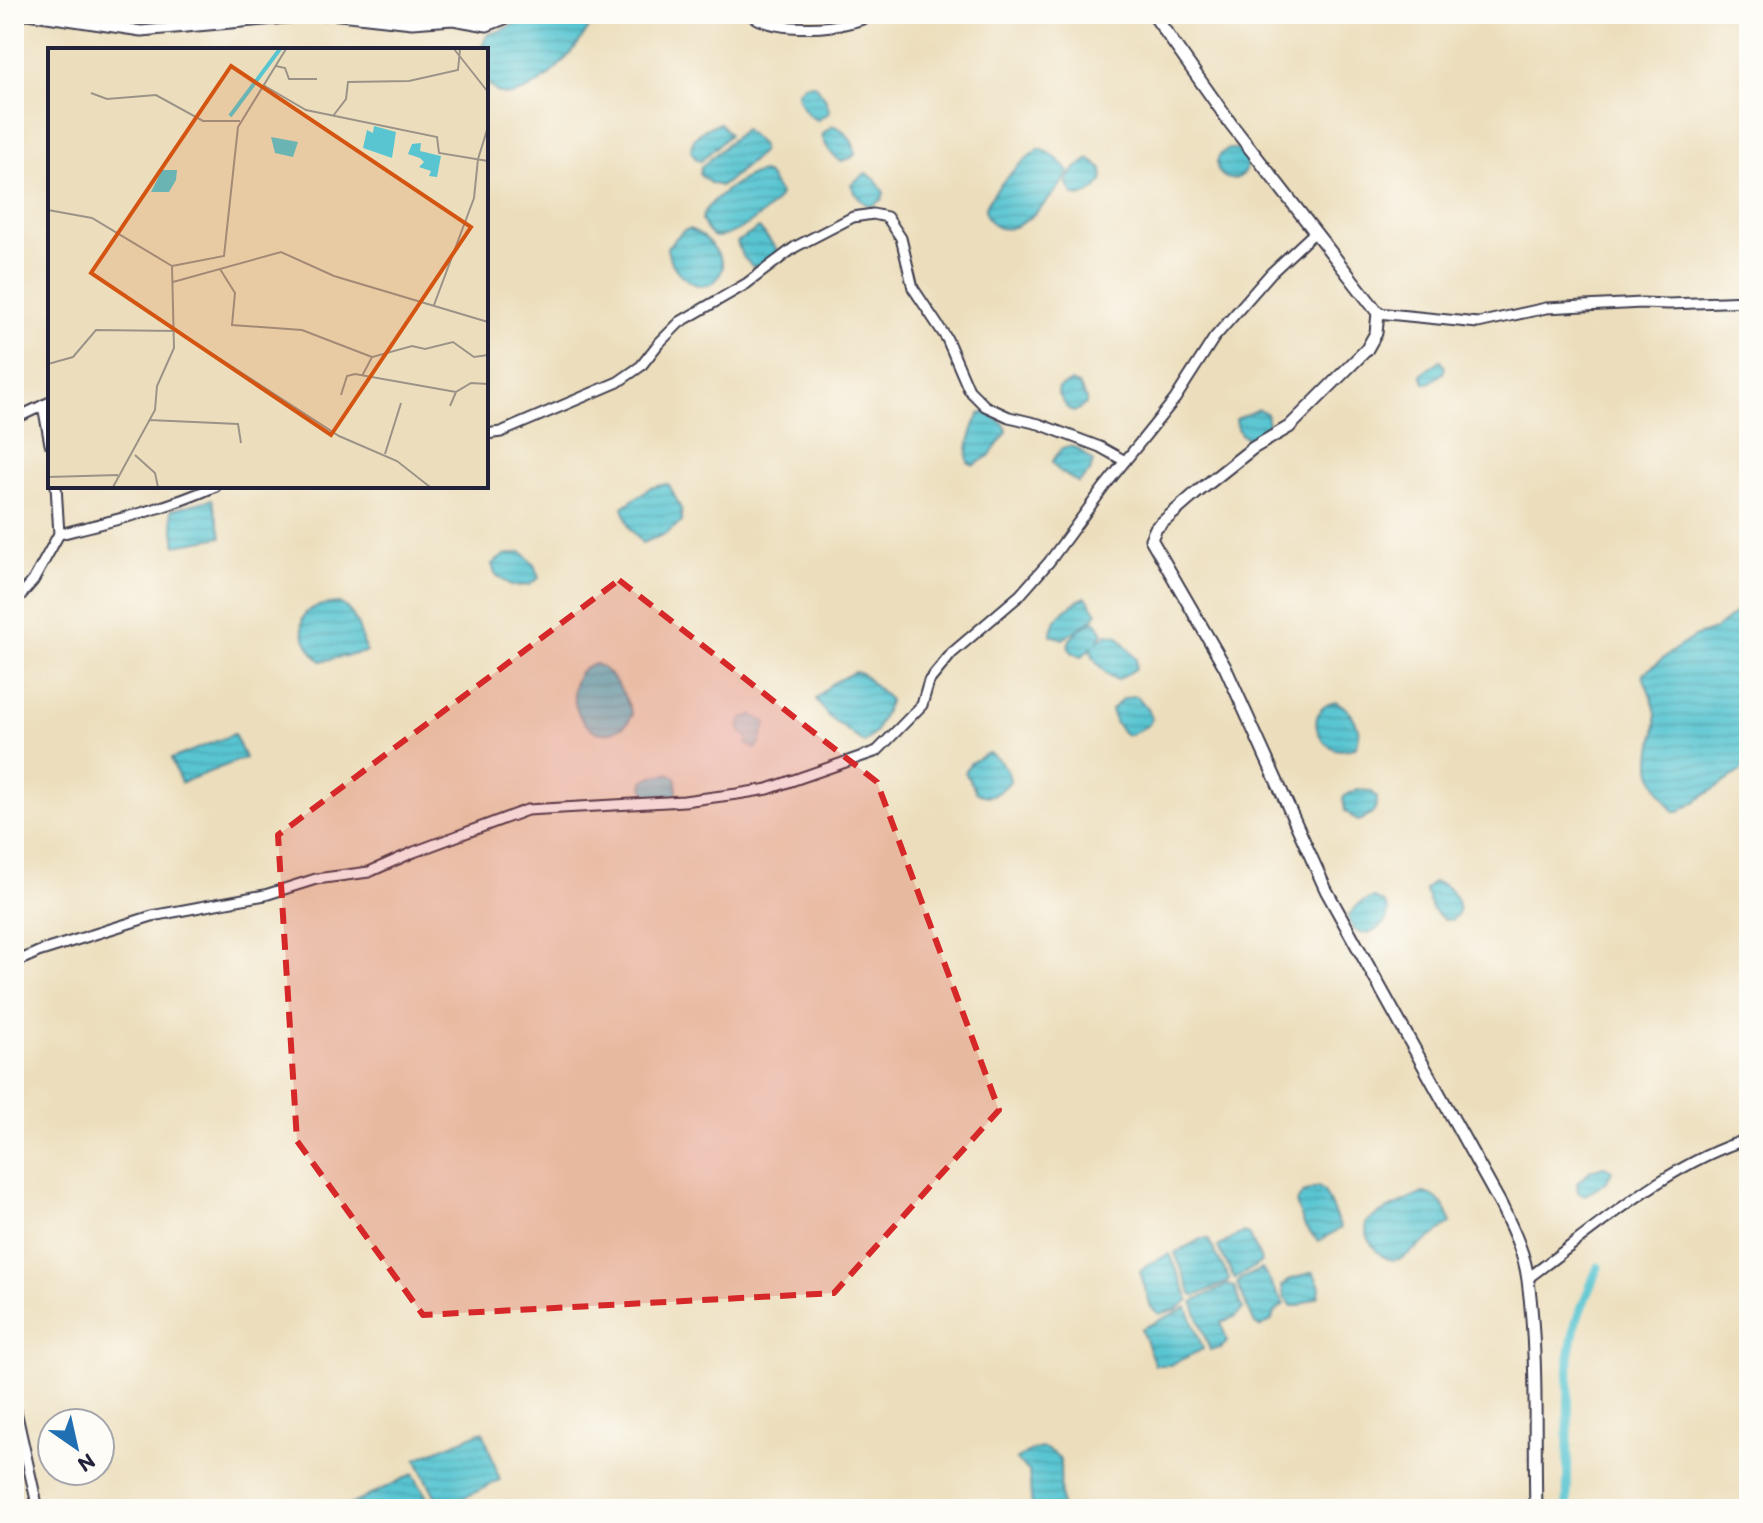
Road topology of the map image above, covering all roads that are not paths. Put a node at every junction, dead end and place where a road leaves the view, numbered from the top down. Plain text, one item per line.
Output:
1 (518, 14) edge
2 (619, 14) edge
3 (691, 14) edge
4 (749, 14) edge
5 (874, 14) edge
6 (1153, 14) edge
7 (14, 16) edge
8 (1315, 232) junction
9 (1749, 301) edge
10 (1378, 313) junction
11 (46, 403) edge
12 (14, 419) edge
13 (48, 424) edge
14 (488, 434) edge
15 (1125, 461) junction
16 (56, 488) edge
17 (212, 488) edge
18 (59, 534) junction
19 (14, 603) edge
20 (14, 963) edge
21 (1749, 1139) edge
22 (1528, 1278) junction
23 (14, 1402) edge
24 (38, 1509) edge
25 (1536, 1509) edge

1 - 7 street
2 - 3 street
4 - 5 street
6 - 8 street
8 - 10 street
8 - 15 street
9 - 10 street
10 - 22 street
11 - 12 street
11 - 13 street
14 - 15 street
15 - 20 street
16 - 18 street
17 - 18 street
18 - 19 street
21 - 22 street
22 - 25 street
23 - 24 street

